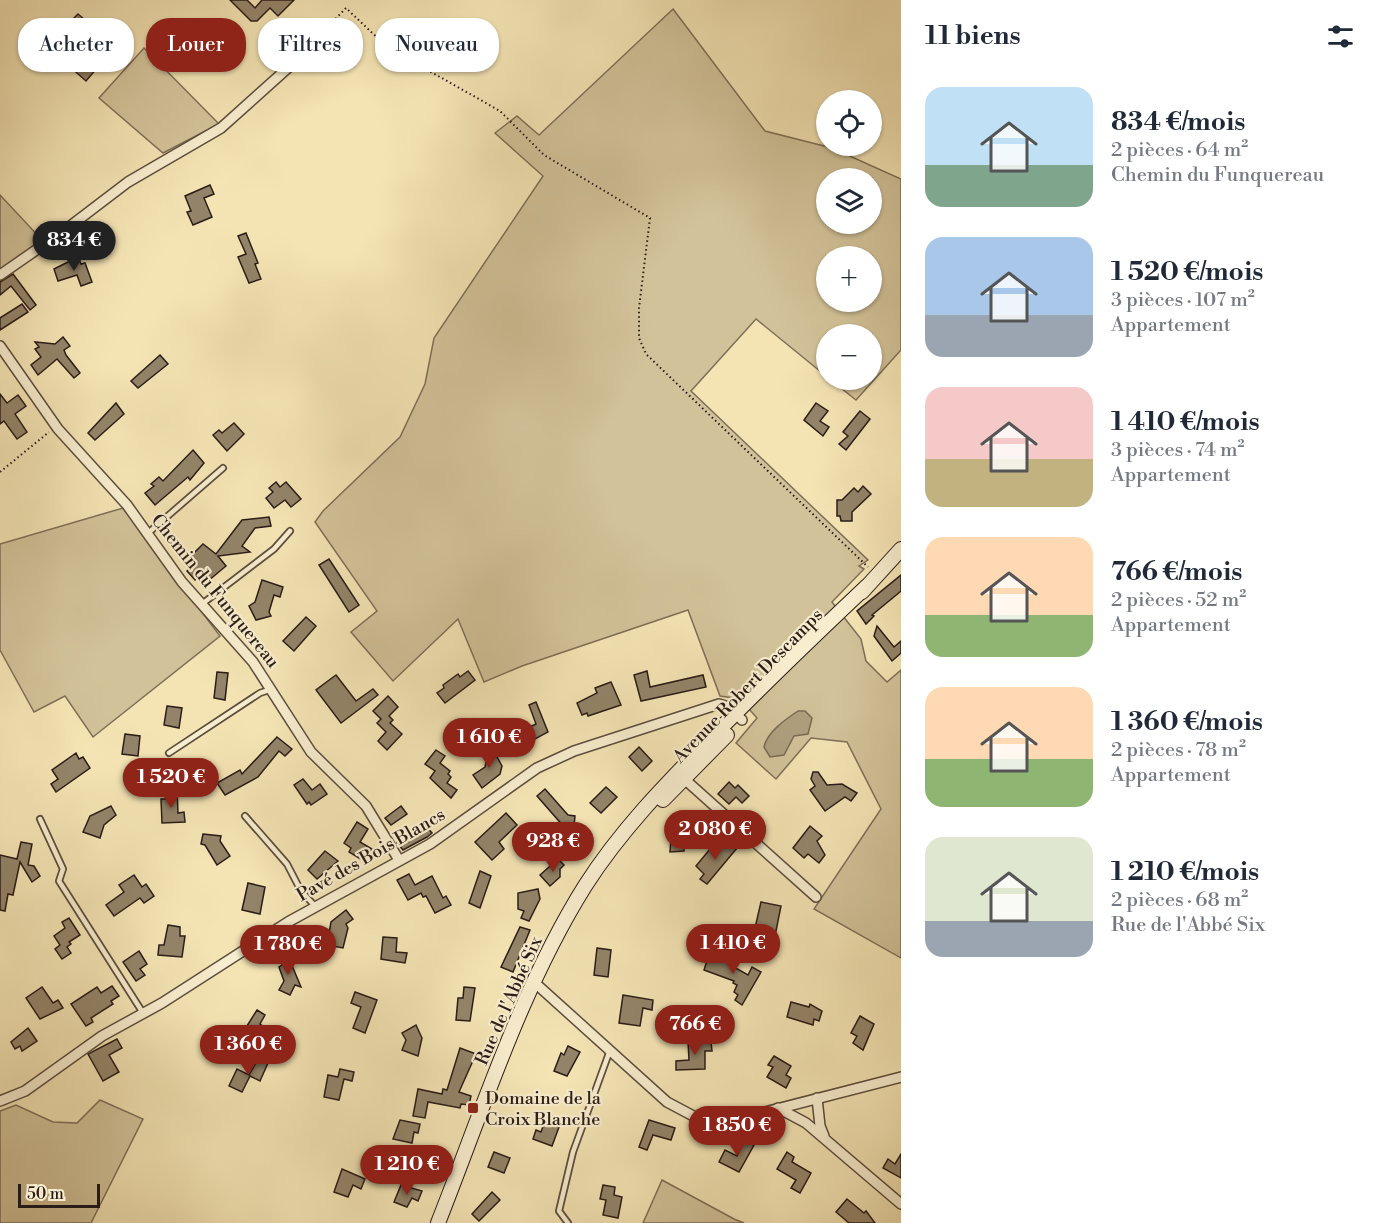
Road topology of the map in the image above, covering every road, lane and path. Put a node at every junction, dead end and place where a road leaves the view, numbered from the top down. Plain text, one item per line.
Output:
1 (336, 18) edge
2 (357, 18) edge
3 (363, 24) edge
4 (284, 72) edge
5 (0, 275) edge
6 (0, 346) edge
7 (56, 427) junction
8 (223, 468) dead end
9 (0, 472) edge
10 (290, 531) dead end
11 (147, 534) junction
12 (901, 549) edge
13 (877, 575) junction
14 (202, 604) junction
15 (272, 689) junction
16 (739, 716) junction
17 (169, 753) dead end
18 (681, 776) junction
19 (654, 804) joint
20 (245, 816) dead end
21 (40, 819) dead end
22 (399, 860) junction
23 (816, 897) dead end
24 (315, 906) junction
25 (534, 982) junction
26 (143, 1014) junction
27 (609, 1053) junction
28 (901, 1077) edge
29 (817, 1098) junction
30 (0, 1101) edge
31 (778, 1108) junction
32 (827, 1141) junction
33 (901, 1204) edge
34 (438, 1223) edge
35 (568, 1223) edge

1 - 2 path
3 - 13 path
4 - 5 street
6 - 7 street, Chemin du Funquereau
7 - 9 path
7 - 11 street, Chemin du Funquereau
8 - 11 lane
10 - 14 lane
11 - 14 street, Chemin du Funquereau
12 - 13 main road, Avenue Robert Descamps
13 - 16 main road, Avenue Robert Descamps
14 - 15 street, Chemin du Funquereau
15 - 17 lane
15 - 22 street, Chemin du Funquereau
16 - 18 main road, Avenue Robert Descamps
16 - 22 street, Pavé des Bois Blancs
18 - 19 main road, Avenue Robert Descamps
18 - 23 street
19 - 25 main road, Rue de l'Abbé Six
20 - 24 lane
21 - 26 lane
22 - 24 street, Pavé des Bois Blancs
24 - 26 street, Pavé des Bois Blancs
25 - 27 street
25 - 34 main road, Rue de l'Abbé Six
26 - 30 street, Pavé des Bois Blancs
27 - 31 street
27 - 35 lane
28 - 29 street
29 - 31 street
29 - 32 street
31 - 32 street
32 - 33 street

